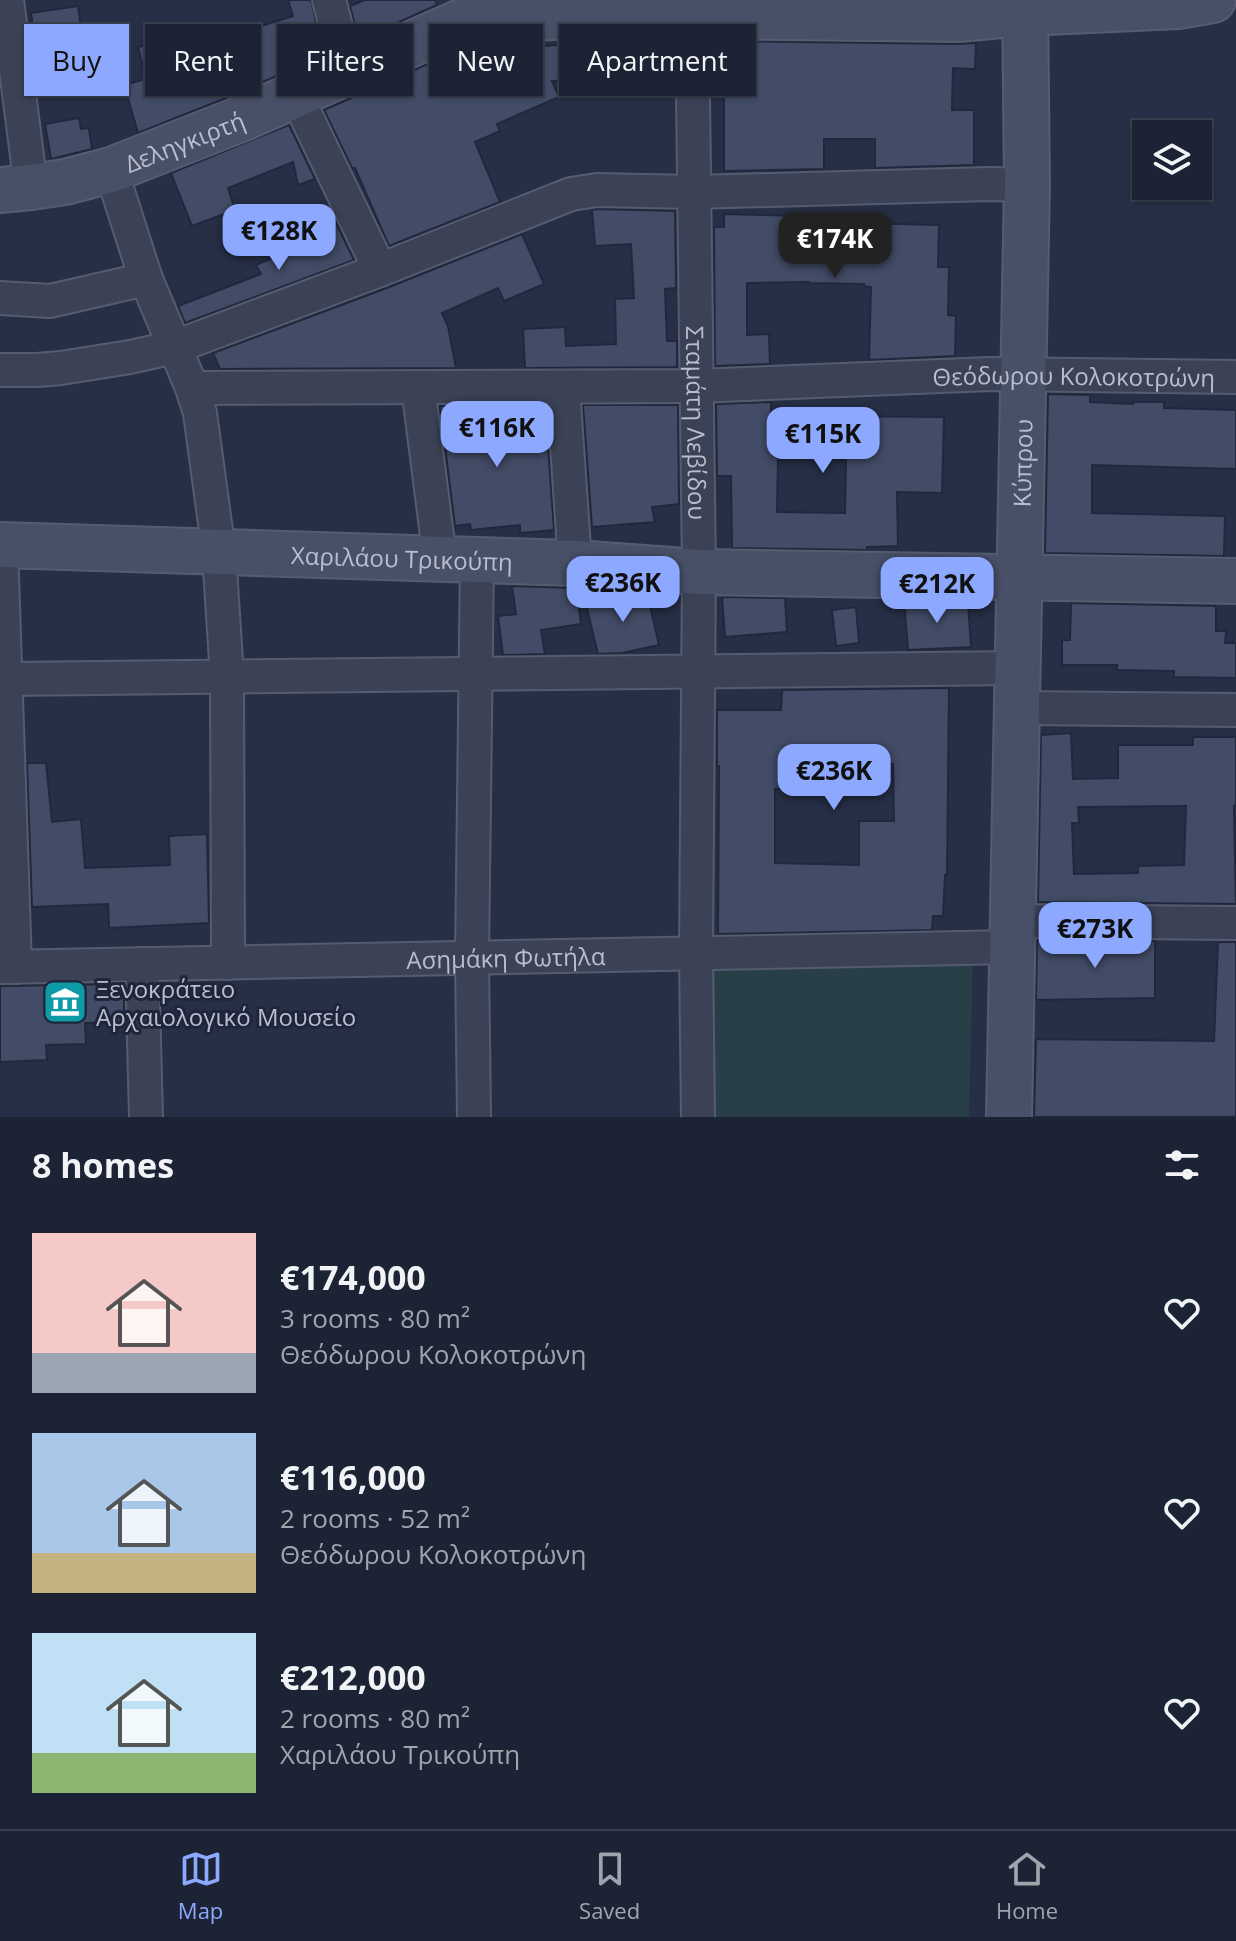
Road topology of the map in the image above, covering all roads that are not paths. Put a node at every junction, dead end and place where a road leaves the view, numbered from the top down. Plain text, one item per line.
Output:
1 (7, 0) edge
2 (329, 0) edge
3 (1213, 0) edge
4 (603, 7) edge
5 (1025, 7) edge
6 (692, 17) junction
7 (335, 24) edge
8 (413, 44) edge
9 (294, 96) edge
10 (296, 96) edge
11 (111, 170) junction
12 (1027, 185) junction
13 (15, 188) edge
14 (693, 192) junction
15 (380, 270) junction
16 (146, 279) junction
17 (0, 298) edge
18 (175, 347) junction
19 (0, 370) edge
20 (1024, 375) junction
21 (1236, 377) edge
22 (697, 386) junction
23 (418, 387) junction
24 (563, 387) junction
25 (192, 388) junction
26 (1, 545) edge
27 (219, 553) junction
28 (458, 559) junction
29 (575, 563) junction
30 (699, 572) junction
31 (1019, 577) junction
32 (1236, 581) edge
33 (699, 672) junction
34 (476, 674) junction
35 (227, 677) junction
36 (6, 679) junction
37 (1018, 688) junction
38 (1236, 710) edge
39 (1236, 923) edge
40 (1012, 934) junction
41 (696, 953) junction
42 (472, 958) junction
43 (228, 963) junction
44 (142, 964) junction
45 (8, 967) edge
46 (146, 1117) edge
47 (474, 1117) edge
48 (698, 1117) edge
49 (1009, 1117) edge

1 - 13 street
2 - 7 street
3 - 5 street, Δεληγκιρτή
4 - 6 street, Δεληγκιρτή
4 - 8 street, Δεληγκιρτή
5 - 6 street, Δεληγκιρτή
5 - 12 street, Κύπρου
6 - 14 street, Σταμάτη Λεβίδου
9 - 11 street, Δεληγκιρτή
10 - 15 street
11 - 13 street, Δεληγκιρτή
11 - 16 street
12 - 14 street
12 - 20 street, Κύπρου
14 - 15 street
14 - 22 street, Σταμάτη Λεβίδου
15 - 18 street
16 - 17 street
16 - 18 street
18 - 19 street
18 - 25 street
20 - 21 street, Θεόδωρου Κολοκοτρώνη
20 - 22 street, Θεόδωρου Κολοκοτρώνη
20 - 31 street, Κύπρου
22 - 24 street, Θεόδωρου Κολοκοτρώνη
22 - 30 street, Σταμάτη Λεβίδου
23 - 24 street, Θεόδωρου Κολοκοτρώνη
23 - 25 street, Θεόδωρου Κολοκοτρώνη
23 - 28 street
24 - 29 street
25 - 27 street
26 - 27 street, Χαριλάου Τρικούπη
26 - 36 street
27 - 28 street, Χαριλάου Τρικούπη
27 - 35 street
28 - 29 street, Χαριλάου Τρικούπη
28 - 34 street
29 - 30 street, Χαριλάου Τρικούπη
30 - 31 street, Χαριλάου Τρικούπη
30 - 33 street, Σταμάτη Λεβίδου
31 - 32 street, Χαριλάου Τρικούπη
31 - 37 street, Κύπρου
33 - 34 street
33 - 37 street
33 - 41 street, Σταμάτη Λεβίδου
34 - 35 street
34 - 42 street
35 - 36 street
35 - 43 street
36 - 45 street
37 - 38 street
37 - 40 street, Κύπρου
39 - 40 street, Ασημάκη Φωτήλα
40 - 41 street, Ασημάκη Φωτήλα
40 - 49 street, Κύπρου
41 - 42 street, Ασημάκη Φωτήλα
41 - 48 street, Σταμάτη Λεβίδου
42 - 43 street, Ασημάκη Φωτήλα
42 - 47 street
43 - 44 street, Ασημάκη Φωτήλα
44 - 45 street, Ασημάκη Φωτήλα
44 - 46 street

